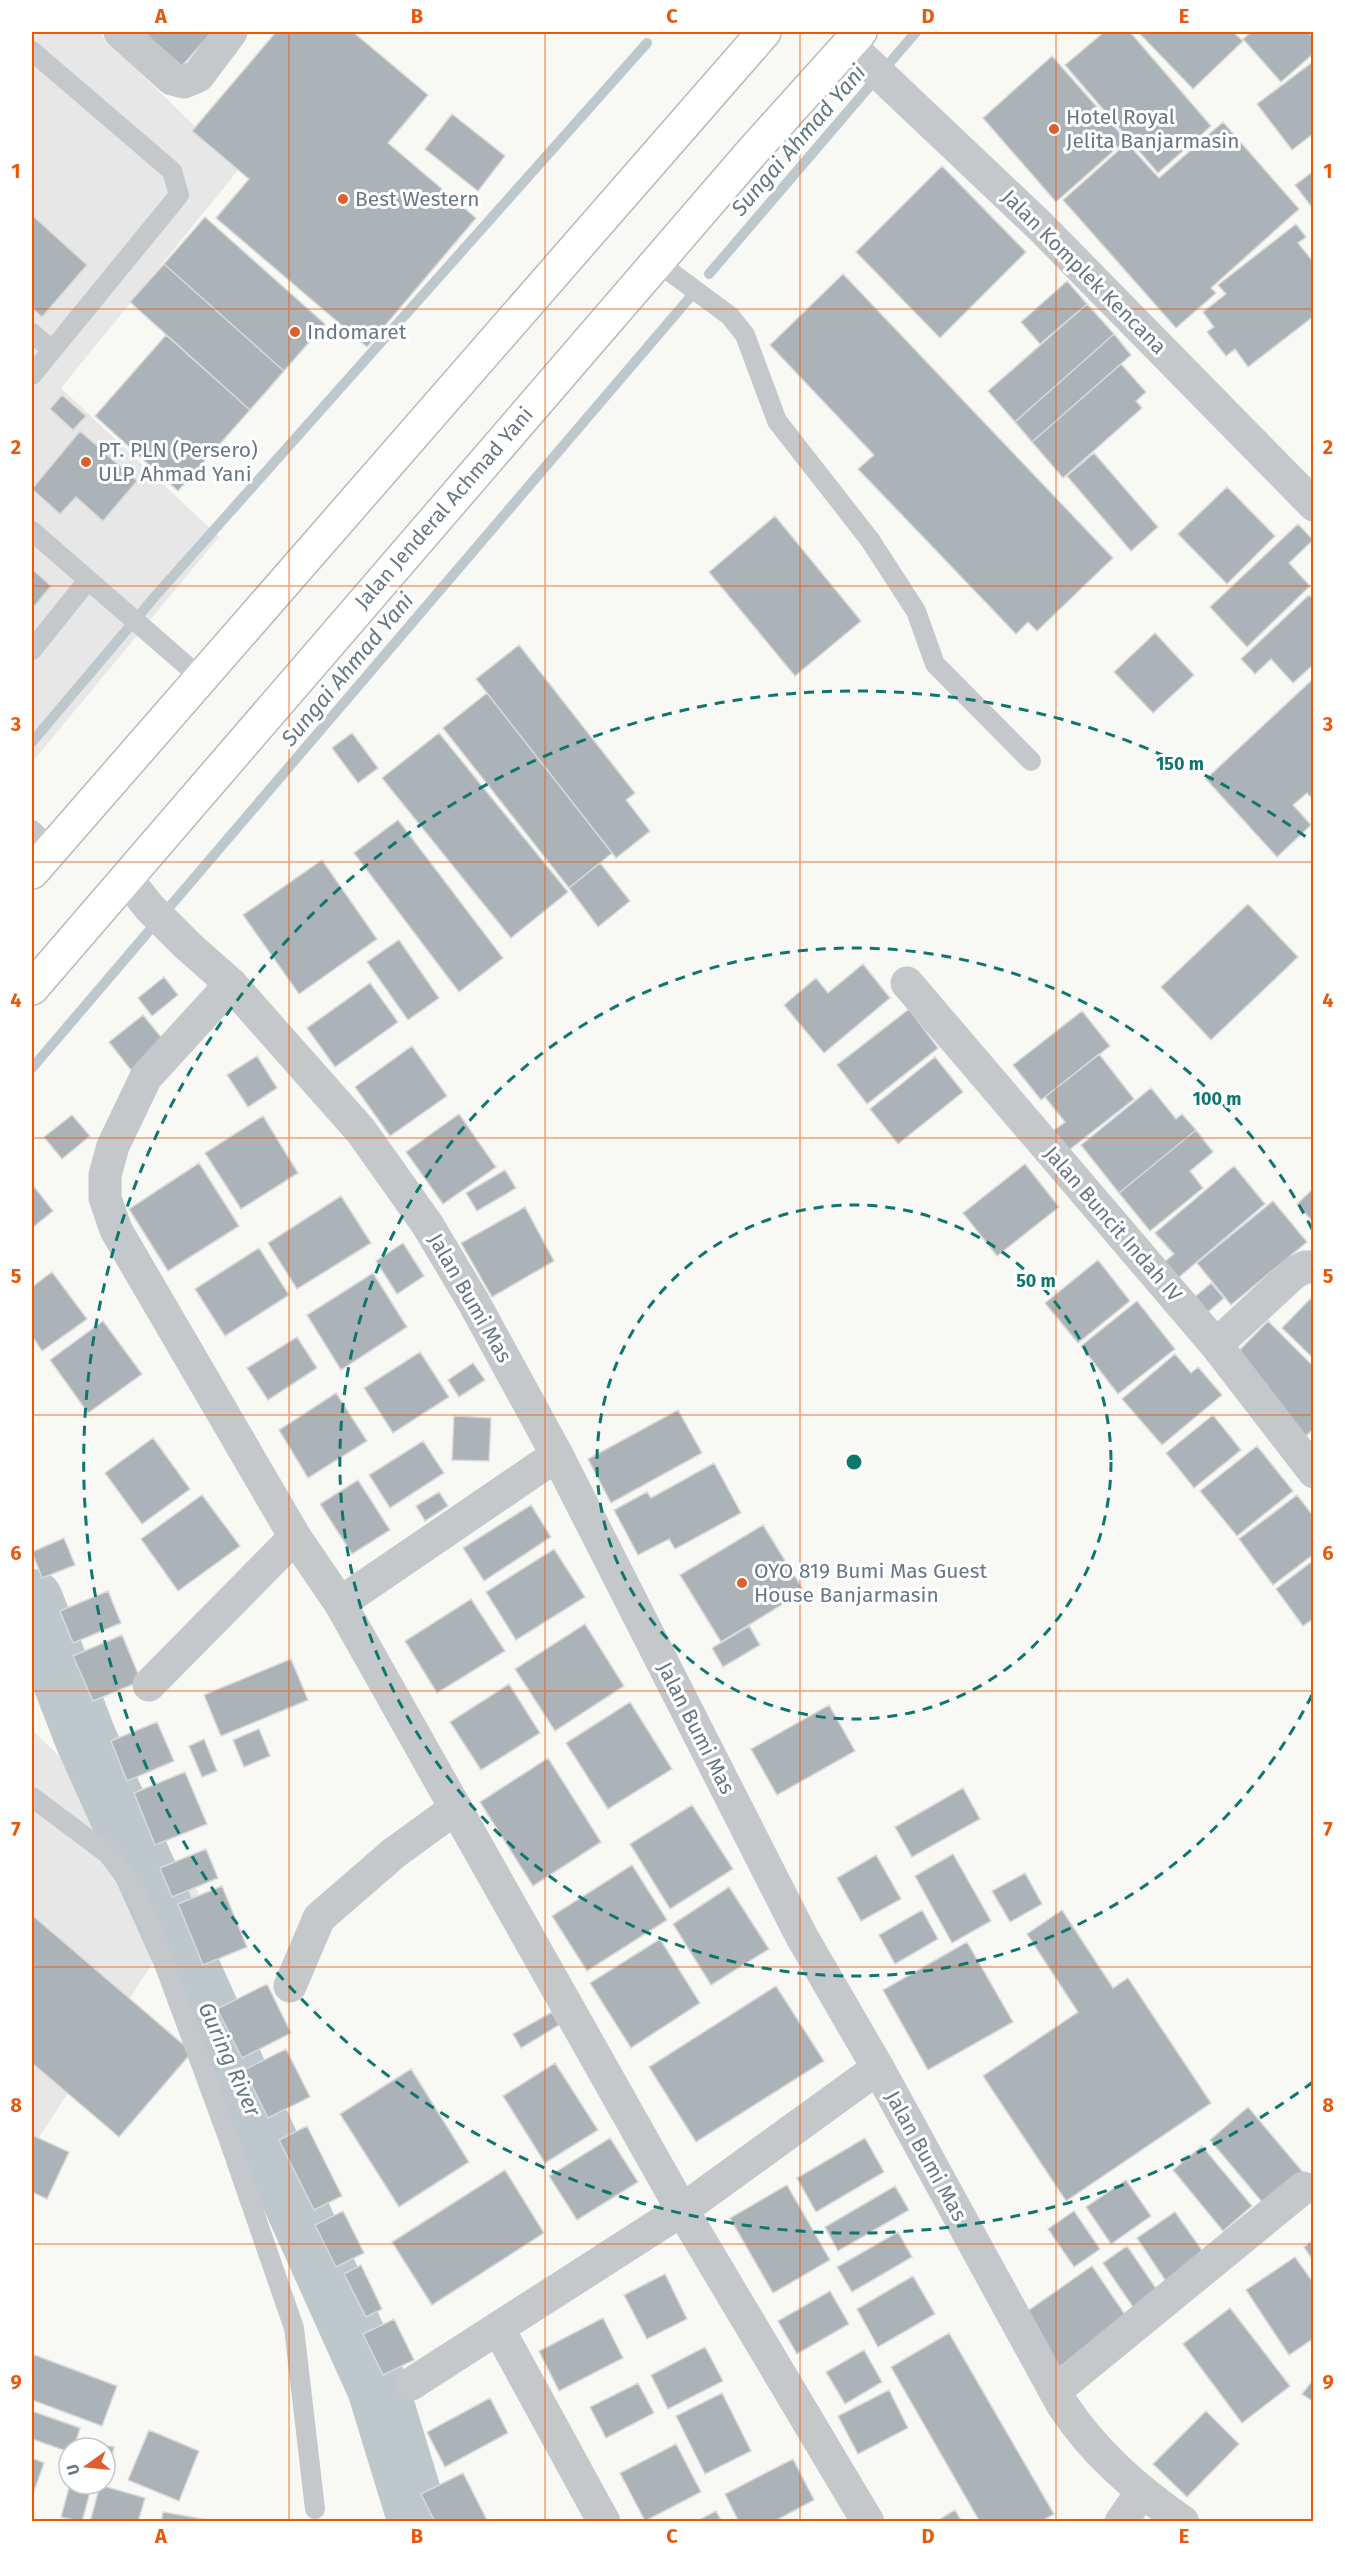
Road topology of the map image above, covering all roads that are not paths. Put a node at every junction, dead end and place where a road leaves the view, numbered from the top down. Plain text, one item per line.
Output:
1 (120, 32) edge
2 (231, 32) edge
3 (764, 32) edge
4 (859, 47) edge
5 (32, 51) edge
6 (657, 262) junction
7 (32, 333) edge
8 (52, 350) junction
9 (32, 375) edge
10 (1314, 506) edge
11 (32, 531) edge
12 (88, 580) junction
13 (32, 650) edge
14 (202, 679) junction
15 (1031, 761) dead end
16 (38, 850) edge
17 (127, 879) junction
18 (907, 982) dead end
19 (231, 984) junction
20 (32, 988) edge
21 (1314, 1267) edge
22 (1216, 1345) junction
23 (557, 1455) junction
24 (1314, 1472) edge
25 (295, 1537) junction
26 (340, 1603) junction
27 (149, 1685) dead end
28 (32, 1797) edge
29 (456, 1808) junction
30 (290, 1986) dead end
31 (878, 2068) junction
32 (1303, 2188) dead end
33 (682, 2210) junction
34 (498, 2328) junction
35 (411, 2384) dead end
36 (1055, 2391) junction
37 (1141, 2493) junction
38 (315, 2509) dead end
39 (604, 2522) edge
40 (868, 2522) edge
41 (1121, 2522) edge
42 (1183, 2522) edge

1 - 2 street
3 - 14 highway
4 - 6 highway, Jalan Jenderal Achmad Yani
4 - 10 street, Jalan Komplek Kencana
5 - 8 lane
6 - 15 lane
6 - 17 highway, Jalan Jenderal Achmad Yani
7 - 8 lane
8 - 9 lane
11 - 12 lane
12 - 13 lane
12 - 14 lane
14 - 16 highway
17 - 19 street, Jalan Bumi Mas
17 - 20 highway, Jalan Jenderal Achmad Yani
18 - 22 street, Jalan Buncit Indah IV
19 - 23 street, Jalan Bumi Mas
19 - 25 street
21 - 22 street
22 - 24 street, Jalan Buncit Indah IV
23 - 26 street
23 - 31 street, Jalan Bumi Mas
25 - 26 street
25 - 27 street
26 - 29 street
28 - 38 lane
29 - 30 street
29 - 33 street
31 - 33 street
31 - 36 street, Jalan Bumi Mas
32 - 36 street
33 - 34 street
33 - 40 street
34 - 35 street
34 - 39 street
36 - 37 street, Jalan Bumi Mas
37 - 41 street
37 - 42 street, Jalan Bumi Mas

